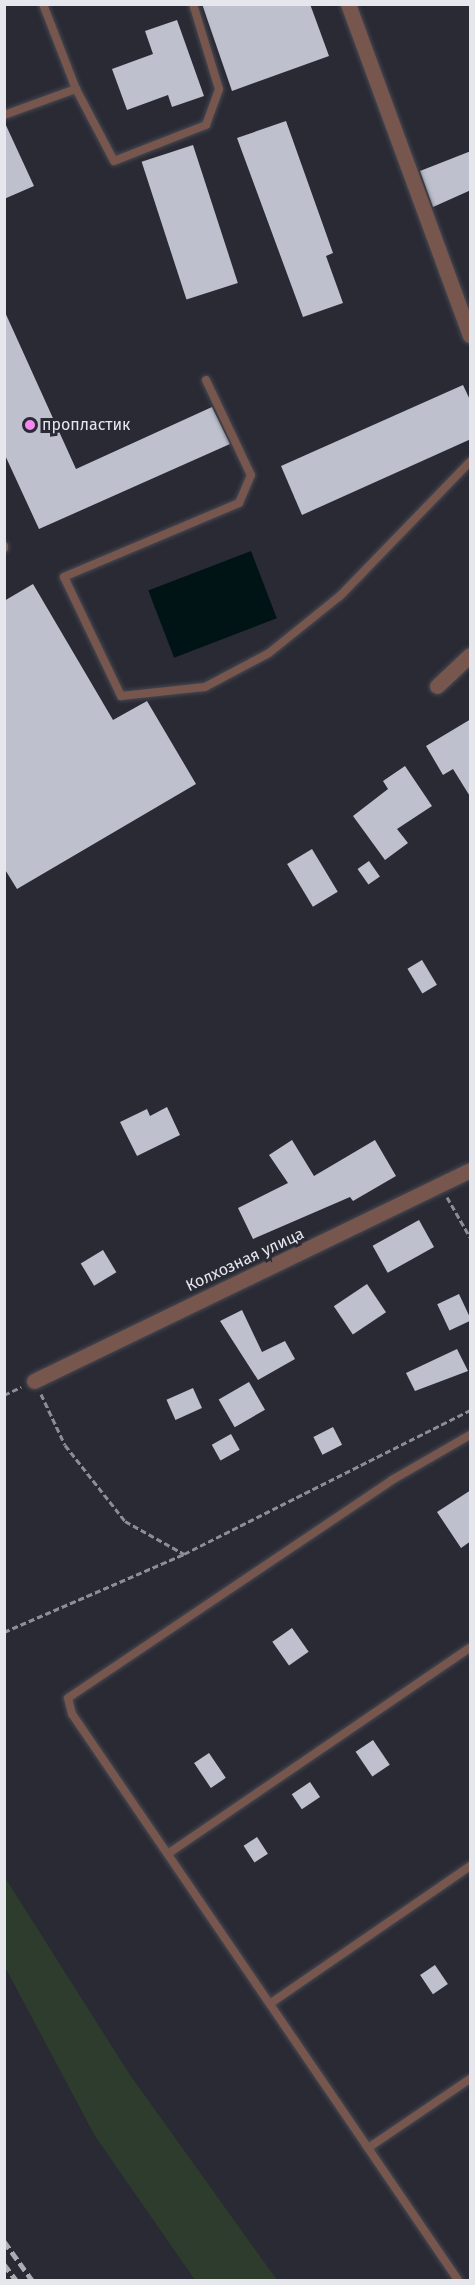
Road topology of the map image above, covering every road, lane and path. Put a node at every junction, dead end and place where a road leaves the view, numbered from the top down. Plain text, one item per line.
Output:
1 (44, 4) edge
2 (193, 4) edge
3 (348, 4) edge
4 (76, 89) junction
5 (4, 115) edge
6 (471, 335) edge
7 (206, 380) dead end
8 (471, 462) edge
9 (471, 655) edge
10 (436, 686) dead end
11 (471, 1170) edge
12 (441, 1187) junction
13 (471, 1237) edge
14 (34, 1380) joint
15 (471, 1410) edge
16 (471, 1435) edge
17 (184, 1554) junction
18 (4, 1632) edge
19 (471, 1648) edge
20 (169, 1853) junction
21 (471, 1866) edge
22 (271, 2003) junction
23 (471, 2079) edge
24 (368, 2148) junction
25 (458, 2280) edge

1 - 4 lane
2 - 4 lane
3 - 6 street
4 - 5 lane
7 - 8 lane
9 - 10 street
11 - 12 street, Колхозная улица
12 - 13 path
12 - 14 street, Колхозная улица
14 - 17 path
15 - 17 path
16 - 20 lane
17 - 18 path
19 - 20 lane
20 - 22 lane
21 - 22 lane
22 - 24 lane
23 - 24 lane
24 - 25 lane

